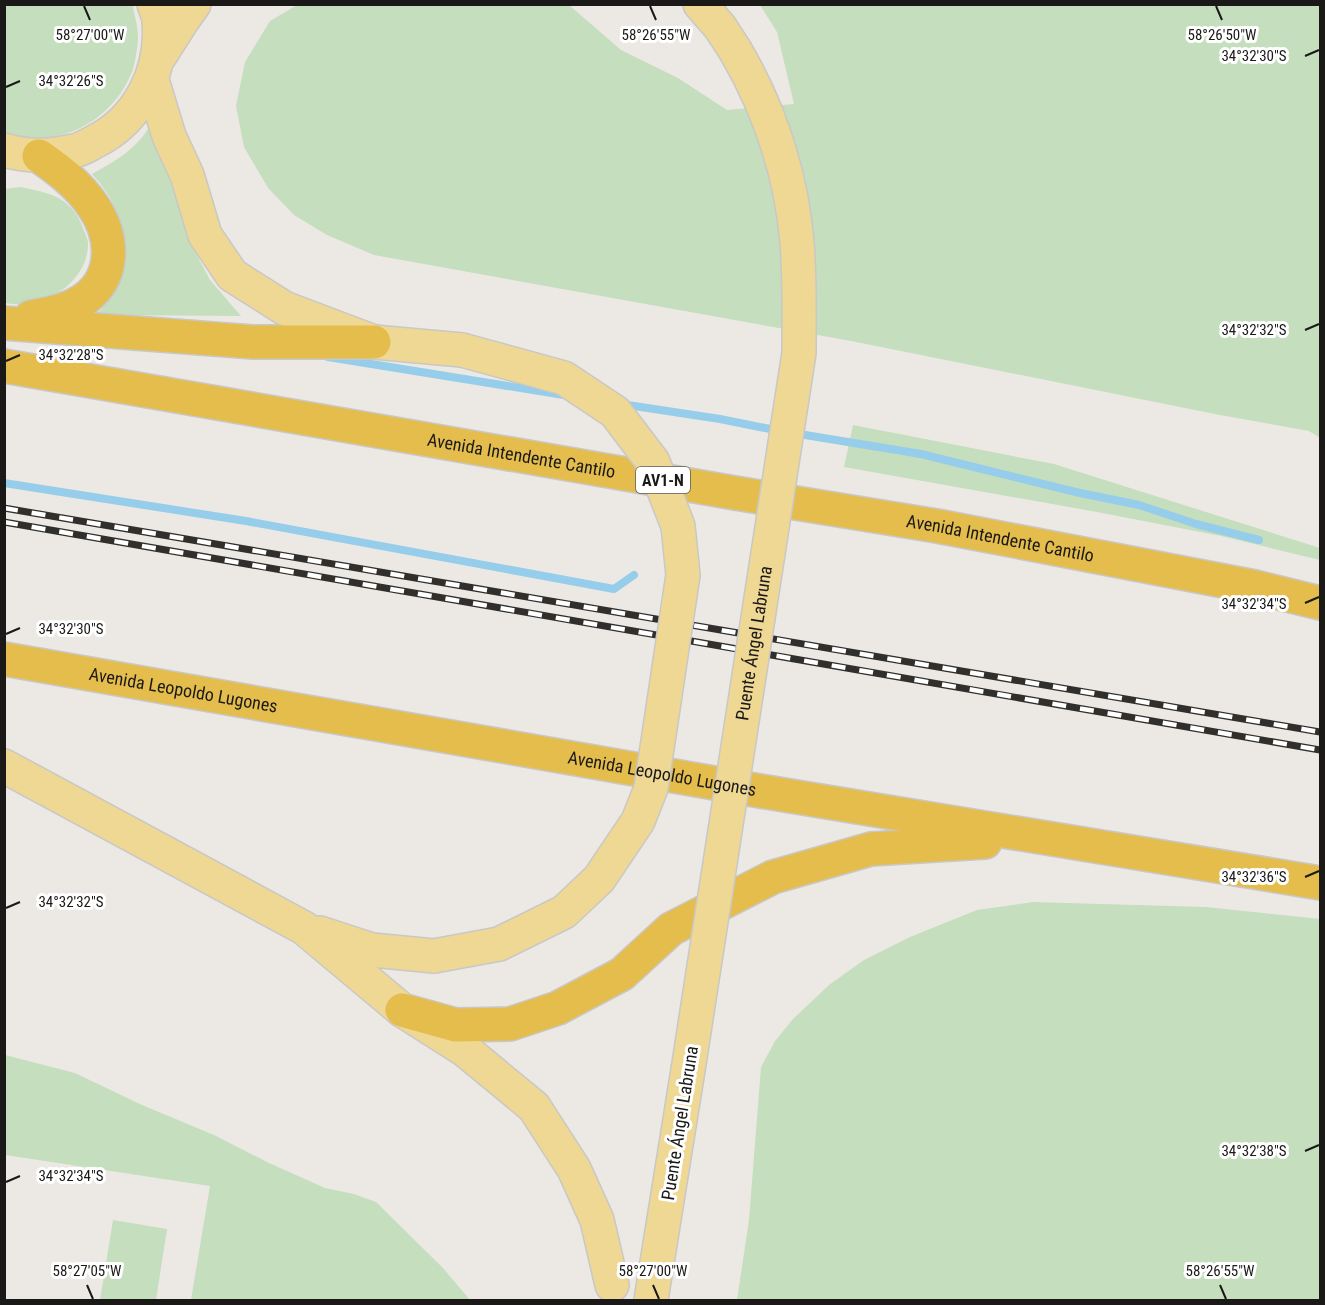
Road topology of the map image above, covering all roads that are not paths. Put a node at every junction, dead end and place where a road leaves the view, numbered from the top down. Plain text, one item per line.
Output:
1 (154, 4) edge
2 (194, 4) edge
3 (700, 4) edge
4 (155, 69) junction
5 (4, 150) edge
6 (39, 156) junction
7 (4, 322) edge
8 (374, 342) junction
9 (4, 366) edge
10 (1320, 603) edge
11 (4, 659) edge
12 (4, 766) edge
13 (1041, 838) junction
14 (1320, 883) edge
15 (304, 928) junction
16 (402, 1010) junction
17 (616, 1229) dead end
18 (611, 1292) edge
19 (651, 1300) edge

1 - 4 main road
2 - 4 main road
3 - 19 main road, Puente Ángel Labruna, bridge
4 - 6 main road
4 - 8 main road
5 - 6 main road
6 - 7 highway
7 - 8 highway
8 - 15 main road, bridge
9 - 10 highway, Avenida Intendente Cantilo / AV1-N
11 - 13 highway, Avenida Leopoldo Lugones
12 - 15 main road
13 - 14 highway, Avenida Leopoldo Lugones
13 - 16 highway
15 - 16 main road
16 - 18 main road
17 - 18 main road

